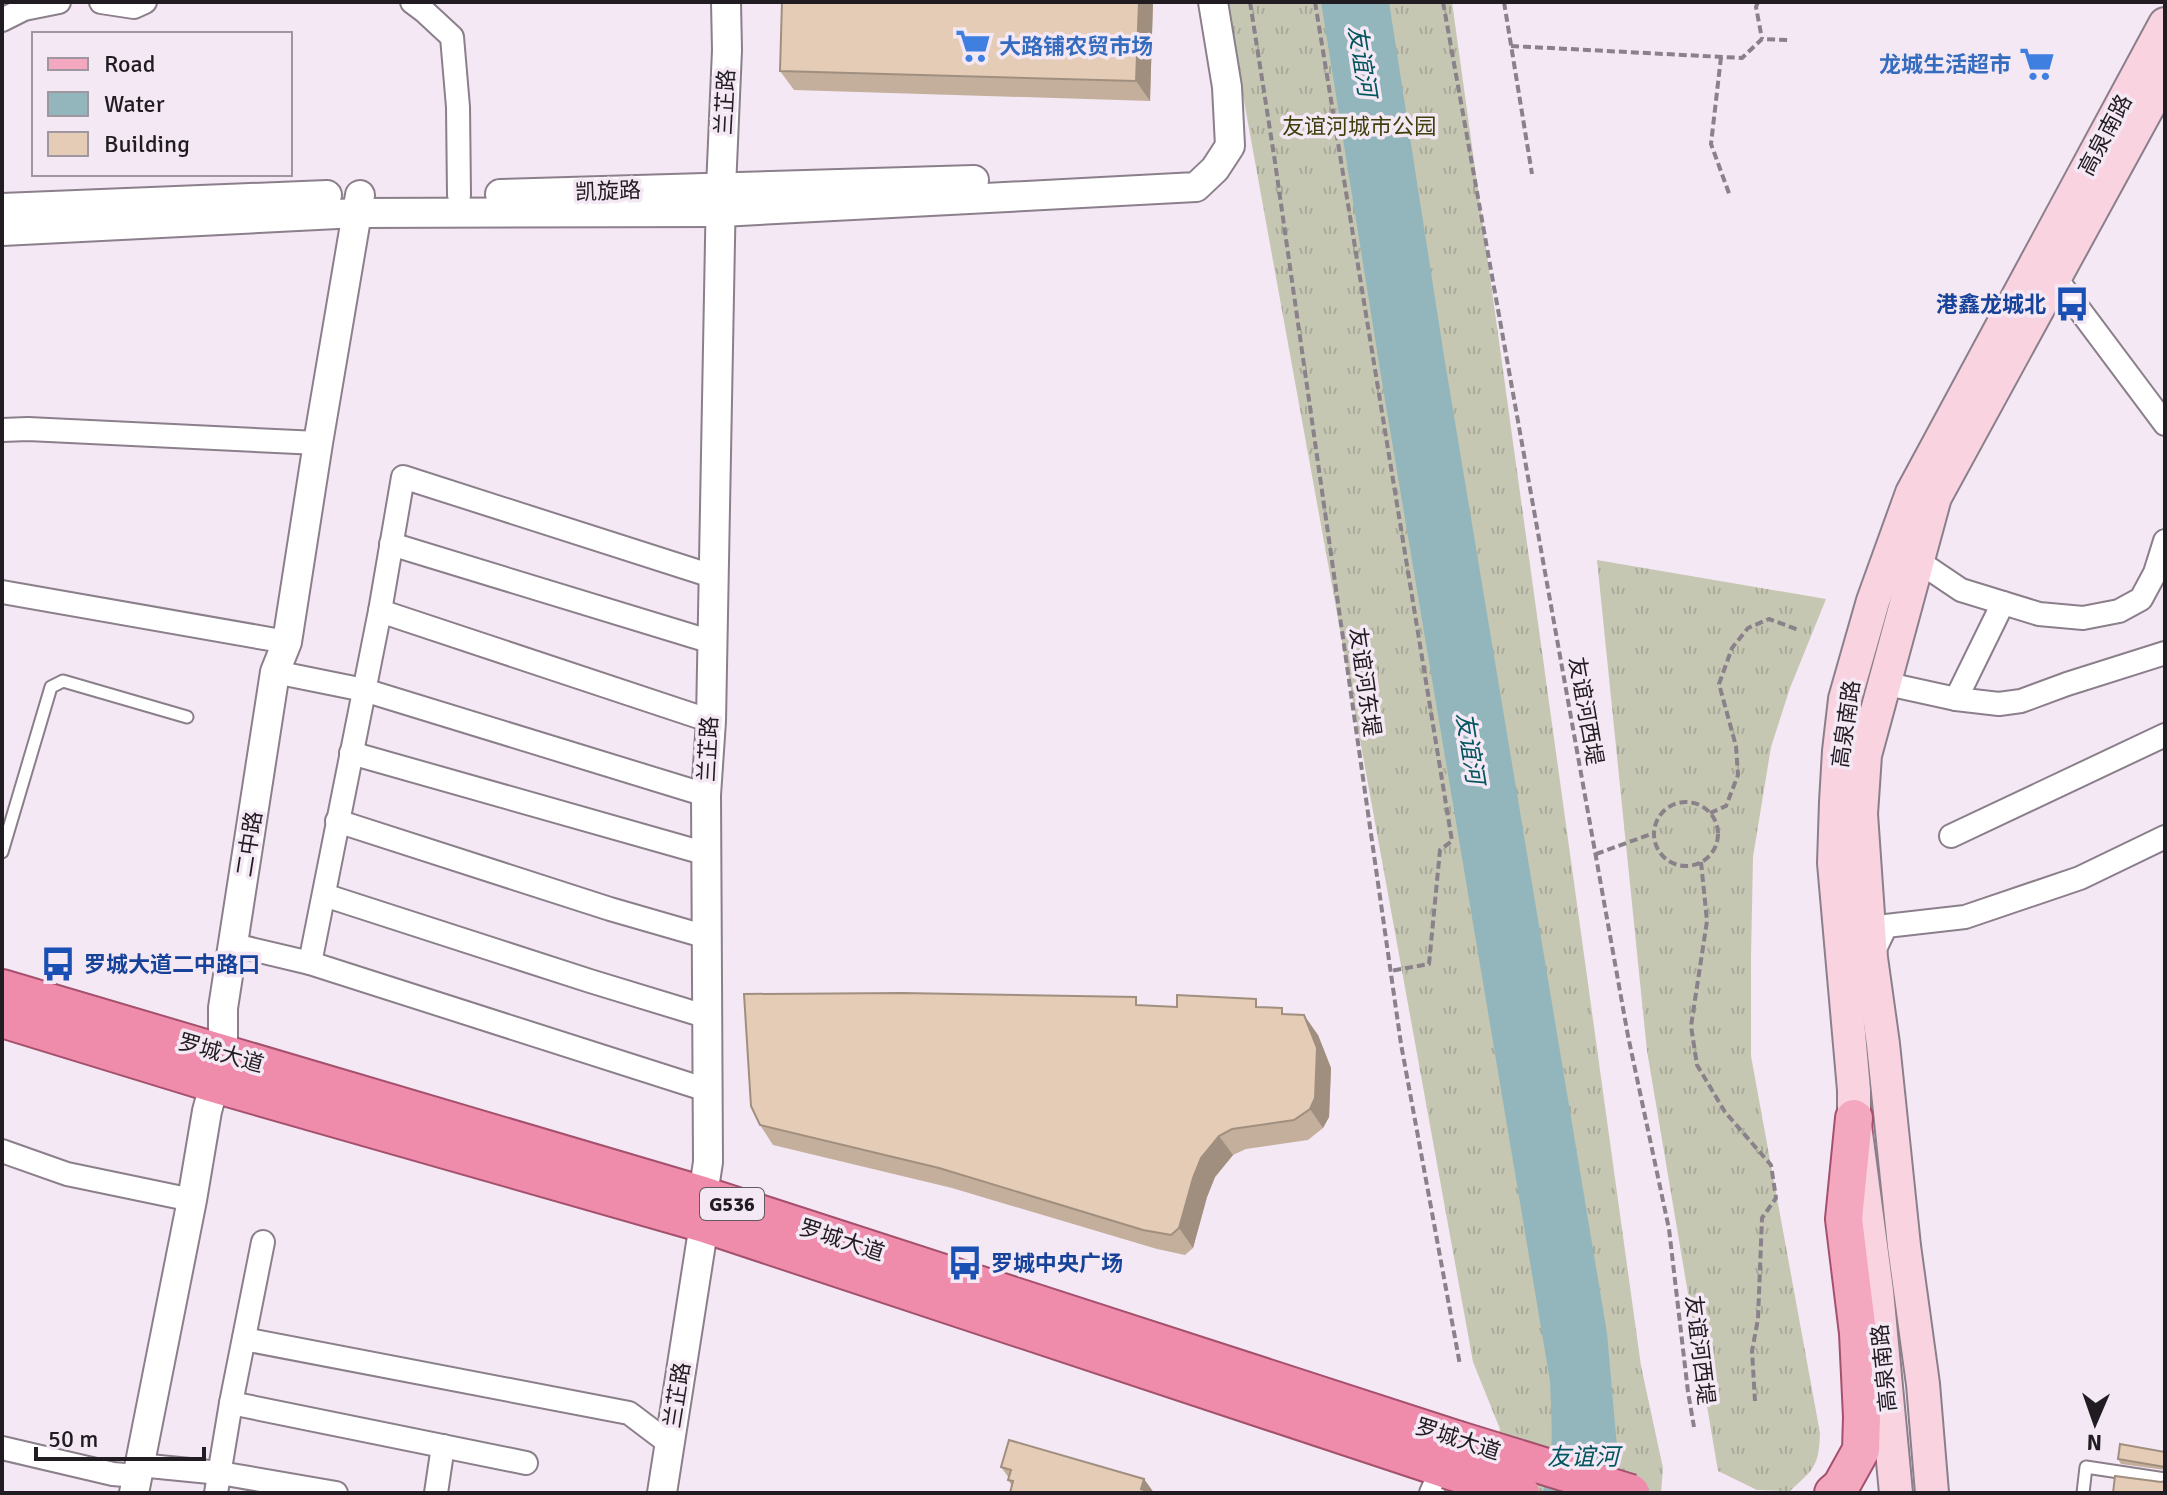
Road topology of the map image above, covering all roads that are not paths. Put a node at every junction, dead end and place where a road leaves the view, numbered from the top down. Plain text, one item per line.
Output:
1 (59, 2) edge
2 (101, 2) edge
3 (145, 2) edge
4 (412, 2) edge
5 (726, 2) edge
6 (1213, 2) edge
7 (2, 20) edge
8 (2165, 24) edge
9 (2165, 76) edge
10 (459, 195) junction
11 (721, 200) junction
12 (359, 204) junction
13 (2, 208) edge
14 (2, 231) edge
15 (2055, 277) junction
16 (2165, 424) edge
17 (2, 430) edge
18 (318, 443) junction
19 (2165, 541) edge
20 (391, 544) junction
21 (1918, 561) junction
22 (712, 576) junction
23 (2, 592) edge
24 (2003, 603) junction
25 (380, 611) junction
26 (287, 642) junction
27 (712, 642) junction
28 (2165, 653) edge
29 (275, 672) junction
30 (1883, 683) junction
31 (364, 690) junction
32 (1956, 699) junction
33 (187, 717) dead end
34 (711, 721) junction
35 (2165, 735) edge
36 (351, 753) junction
37 (706, 795) junction
38 (337, 821) junction
39 (1951, 836) dead end
40 (2165, 837) edge
41 (2, 852) edge
42 (707, 854) junction
43 (324, 895) junction
44 (707, 937) junction
45 (234, 945) junction
46 (1871, 958) junction
47 (310, 963) junction
48 (2, 988) edge
49 (708, 1017) junction
50 (2, 1019) edge
51 (218, 1068) junction
52 (707, 1090) junction
53 (1854, 1118) junction
54 (2, 1151) edge
55 (192, 1200) junction
56 (704, 1209) junction
57 (263, 1242) dead end
58 (244, 1339) junction
59 (231, 1403) junction
60 (670, 1444) junction
61 (443, 1446) junction
62 (2, 1448) edge
63 (526, 1463) dead end
64 (1444, 1467) edge
65 (137, 1478) edge
66 (2165, 1479) edge
67 (218, 1483) edge
68 (336, 1493) edge
69 (436, 1493) edge
70 (662, 1493) edge
71 (1521, 1493) edge
72 (1631, 1493) edge
73 (1833, 1493) edge
74 (1896, 1493) edge
75 (1932, 1493) edge
76 (2083, 1493) edge

1 - 7 street
2 - 3 street
4 - 10 street
5 - 11 street, 兰芷路
6 - 11 street, 凯旋路
8 - 53 main road, 高泉南路
9 - 15 main road, 高泉南路
10 - 11 street, 凯旋路
10 - 12 street, 凯旋路
11 - 12 street
11 - 22 street, 兰芷路
12 - 13 street, 凯旋路
12 - 14 street
12 - 18 street, 二中路
15 - 16 street
15 - 21 main road, 高泉南路
17 - 18 street
18 - 26 street, 二中路
19 - 24 street
20 - 22 street
20 - 25 street
20 - 27 street
21 - 24 street
21 - 30 main road, 高泉南路
22 - 27 street, 兰芷路
23 - 26 street
24 - 32 street
25 - 31 street
25 - 34 street
26 - 29 street, 二中路
27 - 34 street, 兰芷路
28 - 32 street
29 - 31 street
29 - 45 street, 二中路
30 - 32 street
30 - 46 main road, 高泉南路
31 - 36 street
31 - 37 street
33 - 41 lane
34 - 37 street, 兰芷路
35 - 39 street
36 - 38 street
36 - 42 street
37 - 42 street, 兰芷路
38 - 43 street
38 - 44 street
40 - 46 street
42 - 44 street, 兰芷路
43 - 47 street
43 - 49 street
44 - 49 street, 兰芷路
45 - 47 street
45 - 51 street, 二中路
46 - 75 main road, 高泉南路
47 - 52 street
48 - 51 highway, 罗城大道 / G536
49 - 52 street, 兰芷路
50 - 51 highway, 罗城大道 / G536
51 - 55 street, 二中路
51 - 56 highway, 罗城大道 / G536
52 - 56 street, 兰芷路
53 - 73 main road
53 - 74 main road, 高泉南路
54 - 55 street
55 - 65 street, 二中路
56 - 60 street, 兰芷路
56 - 64 highway, 罗城大道 / G536
57 - 58 street
58 - 59 street
58 - 60 street
59 - 61 street
59 - 67 street
60 - 70 street, 兰芷路
61 - 63 street
61 - 69 street
62 - 65 street
64 - 71 highway, 罗城大道 / G536, bridge
64 - 72 highway, 罗城大道 / G536, bridge
65 - 67 street
66 - 76 lane
67 - 68 street

